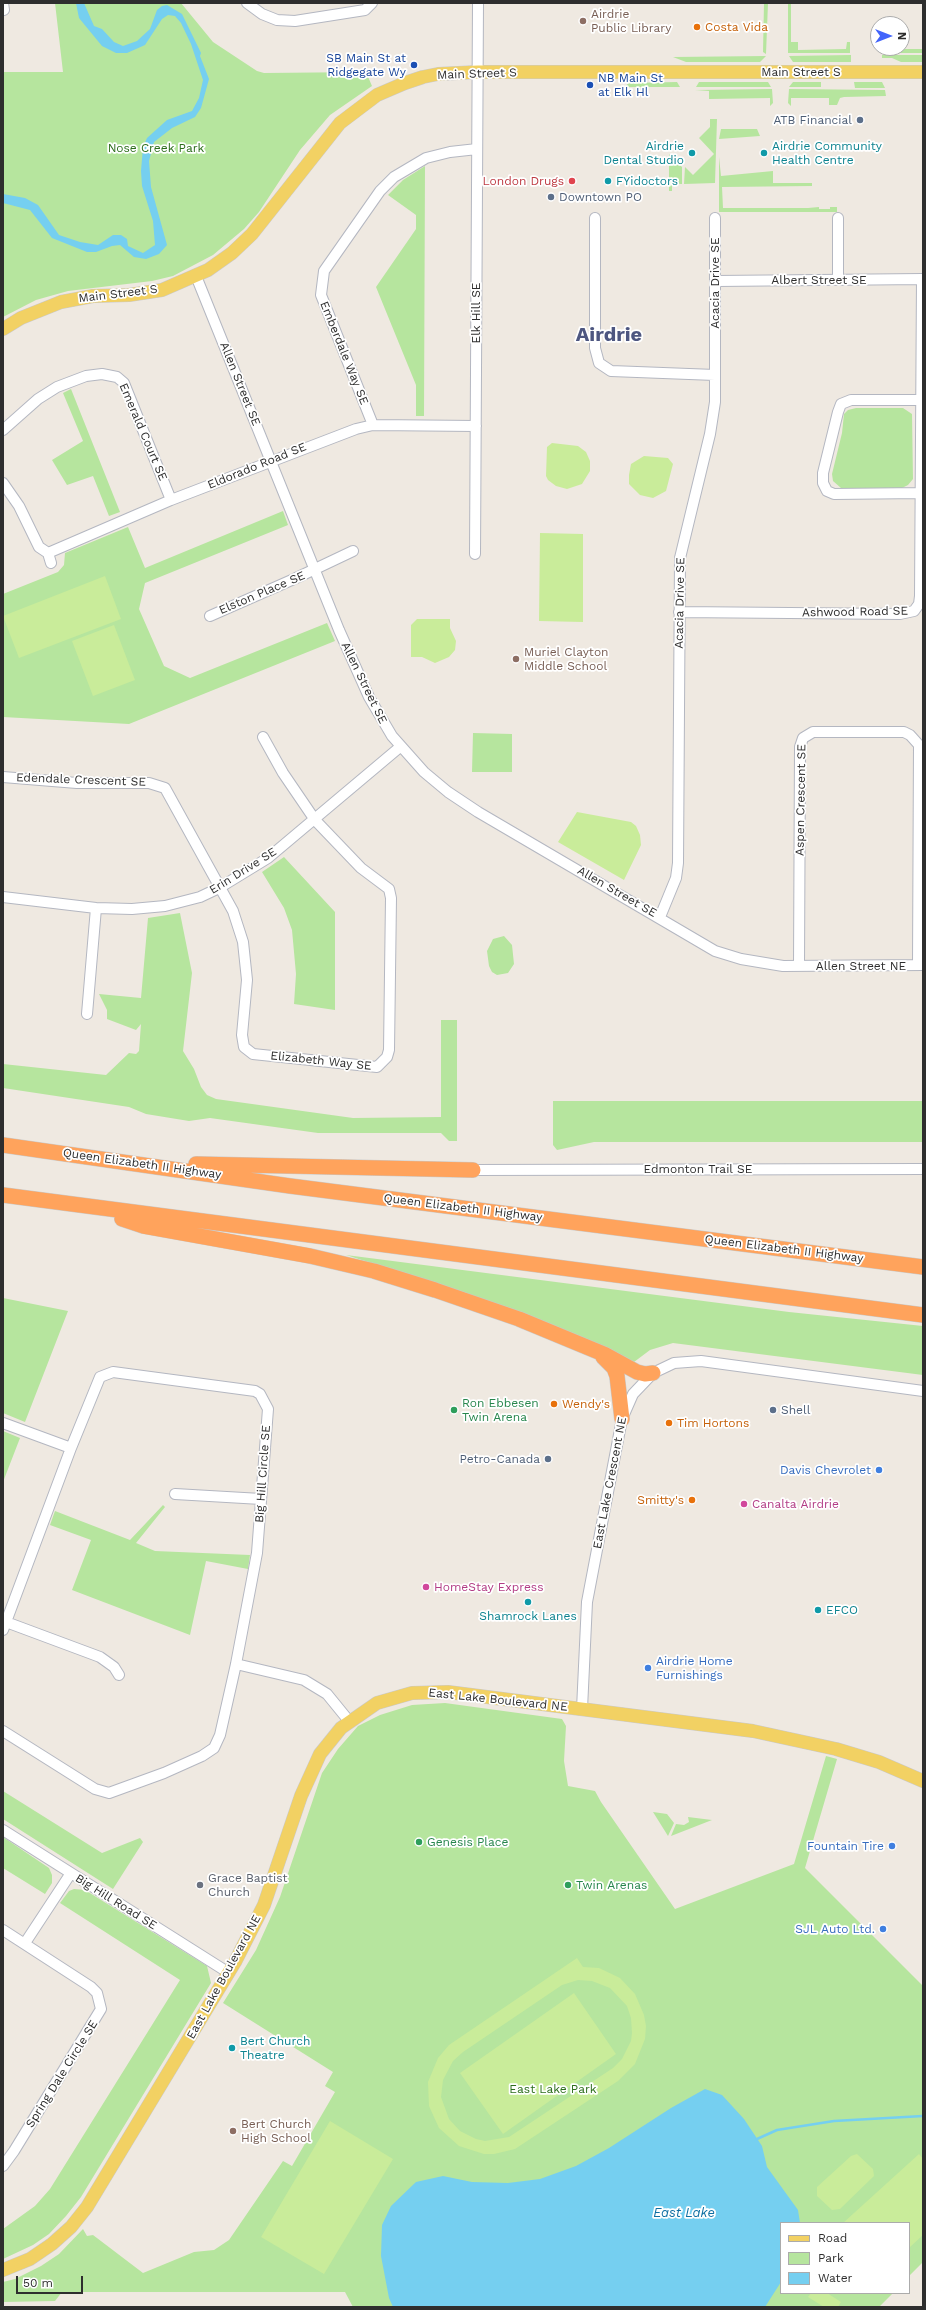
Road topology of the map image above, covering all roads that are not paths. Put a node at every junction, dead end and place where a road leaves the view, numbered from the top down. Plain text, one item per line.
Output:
1 (247, 3) edge
2 (372, 3) edge
3 (478, 3) edge
4 (478, 72) junction
5 (923, 72) edge
6 (477, 149) junction
7 (595, 218) dead end
8 (715, 218) dead end
9 (838, 218) dead end
10 (196, 276) junction
11 (923, 279) edge
12 (838, 280) junction
13 (716, 281) junction
14 (3, 329) edge
15 (715, 375) junction
16 (922, 400) junction
17 (373, 425) junction
18 (476, 426) junction
19 (3, 430) edge
20 (271, 460) junction
21 (3, 482) edge
22 (920, 493) junction
23 (171, 500) junction
24 (353, 551) dead end
25 (475, 554) dead end
26 (315, 570) junction
27 (679, 612) junction
28 (210, 616) dead end
29 (263, 737) dead end
30 (400, 747) junction
31 (3, 777) edge
32 (315, 820) junction
33 (219, 888) junction
34 (3, 898) edge
35 (96, 908) junction
36 (660, 917) junction
37 (799, 966) junction
38 (920, 966) edge
39 (87, 1014) dead end
40 (3, 1145) edge
41 (132, 1162) junction
42 (923, 1169) edge
43 (473, 1170) joint
44 (3, 1196) edge
45 (90, 1208) junction
46 (923, 1267) edge
47 (923, 1315) edge
48 (584, 1345) junction
49 (653, 1373) junction
50 (923, 1391) edge
51 (622, 1419) junction
52 (3, 1423) edge
53 (71, 1448) junction
54 (174, 1494) dead end
55 (261, 1499) junction
56 (4, 1626) edge
57 (236, 1664) junction
58 (119, 1675) dead end
59 (582, 1709) junction
60 (349, 1721) junction
61 (3, 1731) edge
62 (923, 1781) edge
63 (3, 1830) edge
64 (71, 1873) junction
65 (3, 1930) edge
66 (25, 1943) junction
67 (229, 1973) junction
68 (3, 2166) edge
69 (3, 2270) edge

1 - 2 street
3 - 4 street, Elk Hill SE
4 - 5 main road, Main Street S
4 - 6 street, Elk Hill SE
4 - 10 main road, Main Street S
6 - 17 street, Emberdale Way SE
6 - 18 street, Elk Hill SE
7 - 15 street
8 - 13 street, Acacia Drive SE
9 - 12 street
10 - 14 main road, Main Street S
10 - 20 street, Allen Street SE
11 - 12 street, Albert Street SE
11 - 16 street, Ashwood Road SE
12 - 13 street, Albert Street SE
13 - 15 street, Acacia Drive SE
15 - 27 street, Acacia Drive SE
16 - 22 street, Ashwood Road SE
16 - 22 street
17 - 18 street, Eldorado Road SE
17 - 20 street, Eldorado Road SE
18 - 25 street, Elk Hill SE
19 - 23 street, Emerald Court SE
20 - 23 street, Eldorado Road SE
20 - 26 street, Allen Street SE
21 - 23 street, Eldorado Road SE
22 - 27 street, Ashwood Road SE
24 - 26 street, Elston Place SE
26 - 28 street, Elston Place SE
26 - 30 street, Allen Street SE
27 - 36 street, Acacia Drive SE
29 - 32 street
30 - 32 street, Erin Drive SE
30 - 36 street, Allen Street SE
31 - 33 street, Edendale Crescent SE
32 - 33 street, Erin Drive SE
32 - 33 street, Elizabeth Way SE
33 - 35 street, Erin Drive SE
34 - 35 street, Erin Drive SE
35 - 39 street
36 - 37 street, Allen Street SE
37 - 38 street, Allen Street NE
37 - 38 street, Aspen Crescent SE
40 - 41 highway, Queen Elizabeth II Highway
41 - 43 highway
41 - 46 highway, Queen Elizabeth II Highway
42 - 43 street, Edmonton Trail SE
44 - 45 highway
45 - 47 highway
45 - 48 highway
48 - 49 highway
48 - 51 highway
49 - 50 street, East Lake Crescent NE
49 - 51 street, East Lake Crescent NE
51 - 59 street, East Lake Crescent NE
52 - 53 street
53 - 55 street, Big Hill Circle SE
53 - 56 street, Big Hill Circle SE
54 - 55 street
55 - 57 street, Big Hill Circle SE
56 - 58 street
57 - 60 street
57 - 61 street, Big Hill Circle SE
59 - 60 main road, East Lake Boulevard NE
59 - 62 main road, East Lake Boulevard NE
60 - 67 main road, East Lake Boulevard NE
63 - 64 street, Big Hill Road SE
64 - 66 street
64 - 67 street, Big Hill Road SE
65 - 66 street, Spring Dale Circle SE
66 - 68 street, Spring Dale Circle SE
67 - 69 main road, East Lake Boulevard NE

